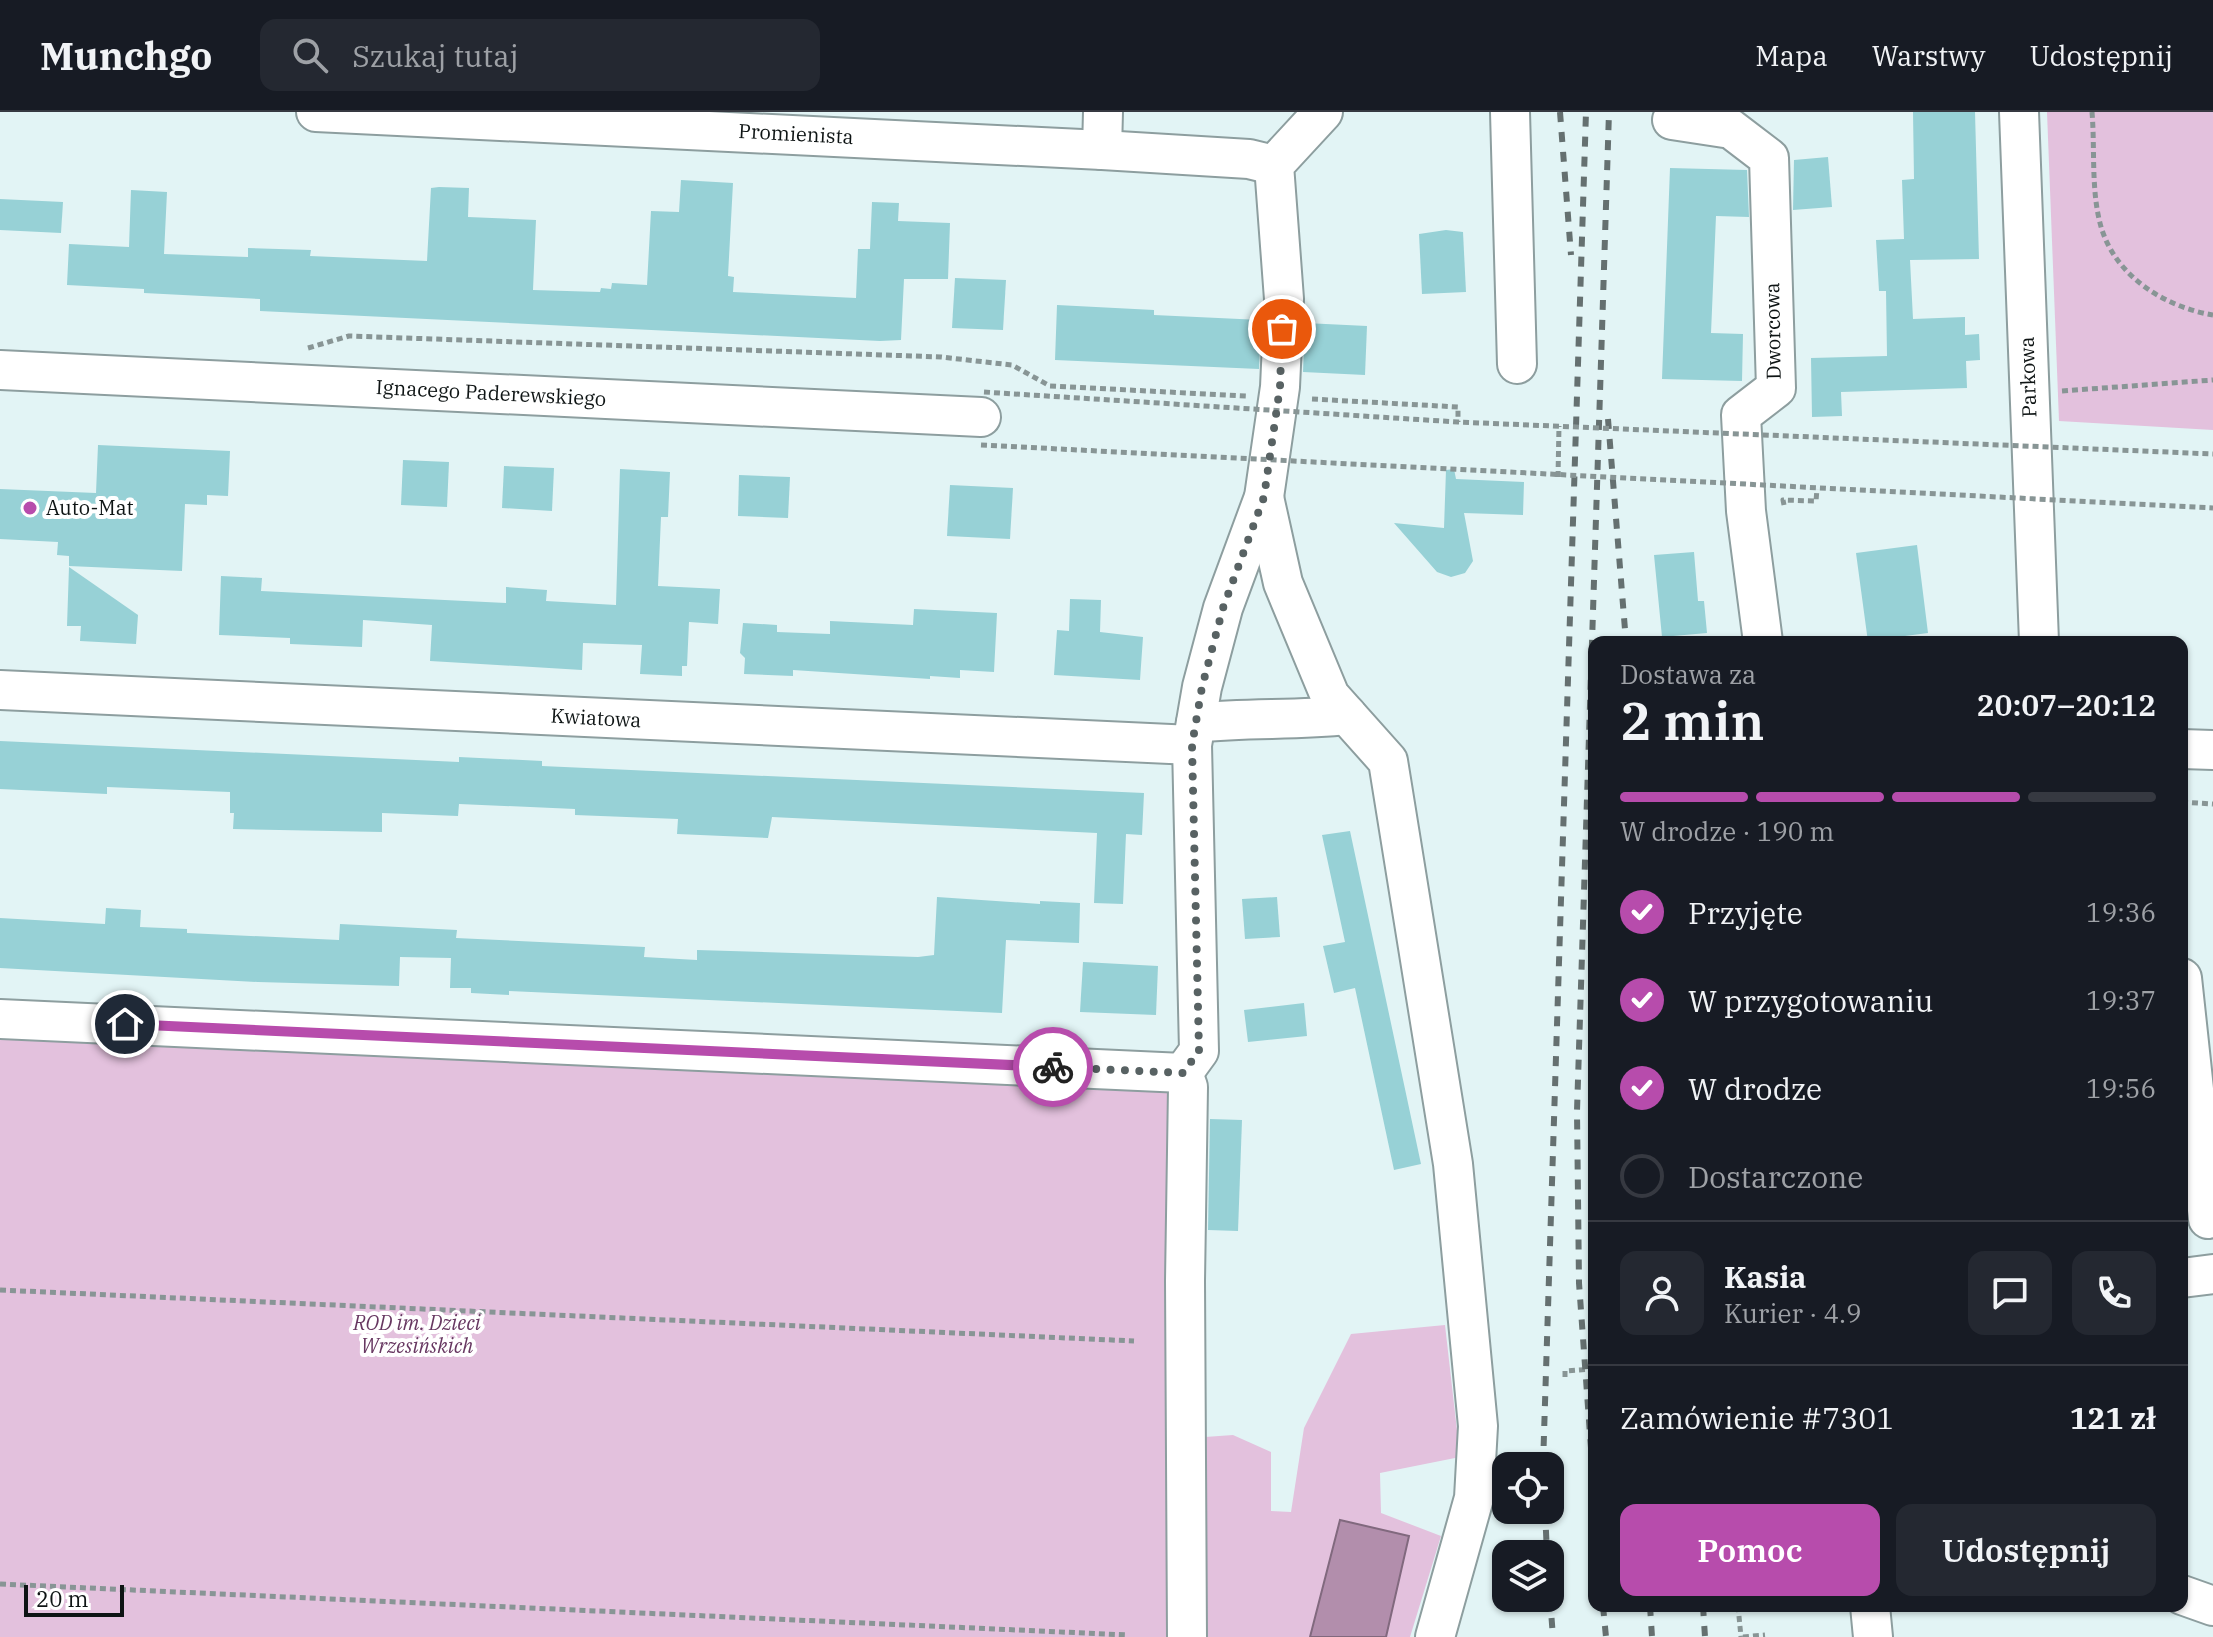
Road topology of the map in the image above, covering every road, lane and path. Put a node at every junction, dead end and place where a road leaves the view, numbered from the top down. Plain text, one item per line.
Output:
1 (316, 112) edge
2 (1103, 112) edge
3 (1323, 112) edge
4 (1510, 112) edge
5 (2019, 112) edge
6 (2092, 112) edge
7 (1672, 120) dead end
8 (1102, 150) junction
9 (1274, 165) junction
10 (2213, 315) edge
11 (294, 352) dead end
12 (1517, 364) dead end
13 (0, 370) edge
14 (2213, 380) edge
15 (2028, 395) junction
16 (1278, 397) junction
17 (982, 418) junction
18 (1458, 422) junction
19 (1559, 426) junction
20 (2213, 454) edge
21 (1558, 477) junction
22 (1817, 489) junction
23 (1264, 497) junction
24 (2213, 508) edge
25 (1785, 514) dead end
26 (1762, 636) edge
27 (2039, 636) edge
28 (0, 690) edge
29 (1347, 715) junction
30 (1194, 734) junction
31 (2188, 749) edge
32 (2213, 750) edge
33 (2188, 802) edge
34 (2213, 804) edge
35 (0, 1019) edge
36 (2188, 1034) edge
37 (1183, 1073) junction
38 (2208, 1219) dead end
39 (0, 1290) edge
40 (1134, 1341) dead end
41 (1588, 1369) edge
42 (1565, 1377) dead end
43 (0, 1584) edge
44 (2188, 1597) edge
45 (2213, 1606) edge
46 (1739, 1612) edge
47 (1871, 1612) edge
48 (1128, 1635) dead end
49 (1765, 1635) edge
50 (1187, 1637) edge
51 (1435, 1637) edge
52 (1742, 1637) edge
53 (1873, 1637) edge

1 - 8 street, Promienista
2 - 8 street
3 - 9 street
4 - 12 street
5 - 15 street, Parkowa
6 - 10 path
7 - 26 street, Dworcowa
8 - 9 street, Promienista
9 - 16 street
11 - 16 path
13 - 17 street, Ignacego Paderewskiego
14 - 15 path
15 - 27 street, Parkowa
16 - 18 path
16 - 23 street
17 - 18 path, bridge
17 - 21 path, bridge
18 - 19 path, bridge
19 - 20 path, bridge
19 - 21 path
21 - 22 path, bridge
22 - 24 path, bridge
22 - 25 path
23 - 29 street
23 - 30 street
28 - 30 street, Kwiatowa
29 - 30 street, Kwiatowa
29 - 51 street
30 - 37 street
31 - 32 street
33 - 34 path
35 - 37 street
36 - 38 street
37 - 50 street
39 - 40 path
41 - 42 path
43 - 48 path
44 - 45 street
46 - 52 path
47 - 53 street
49 - 52 path

